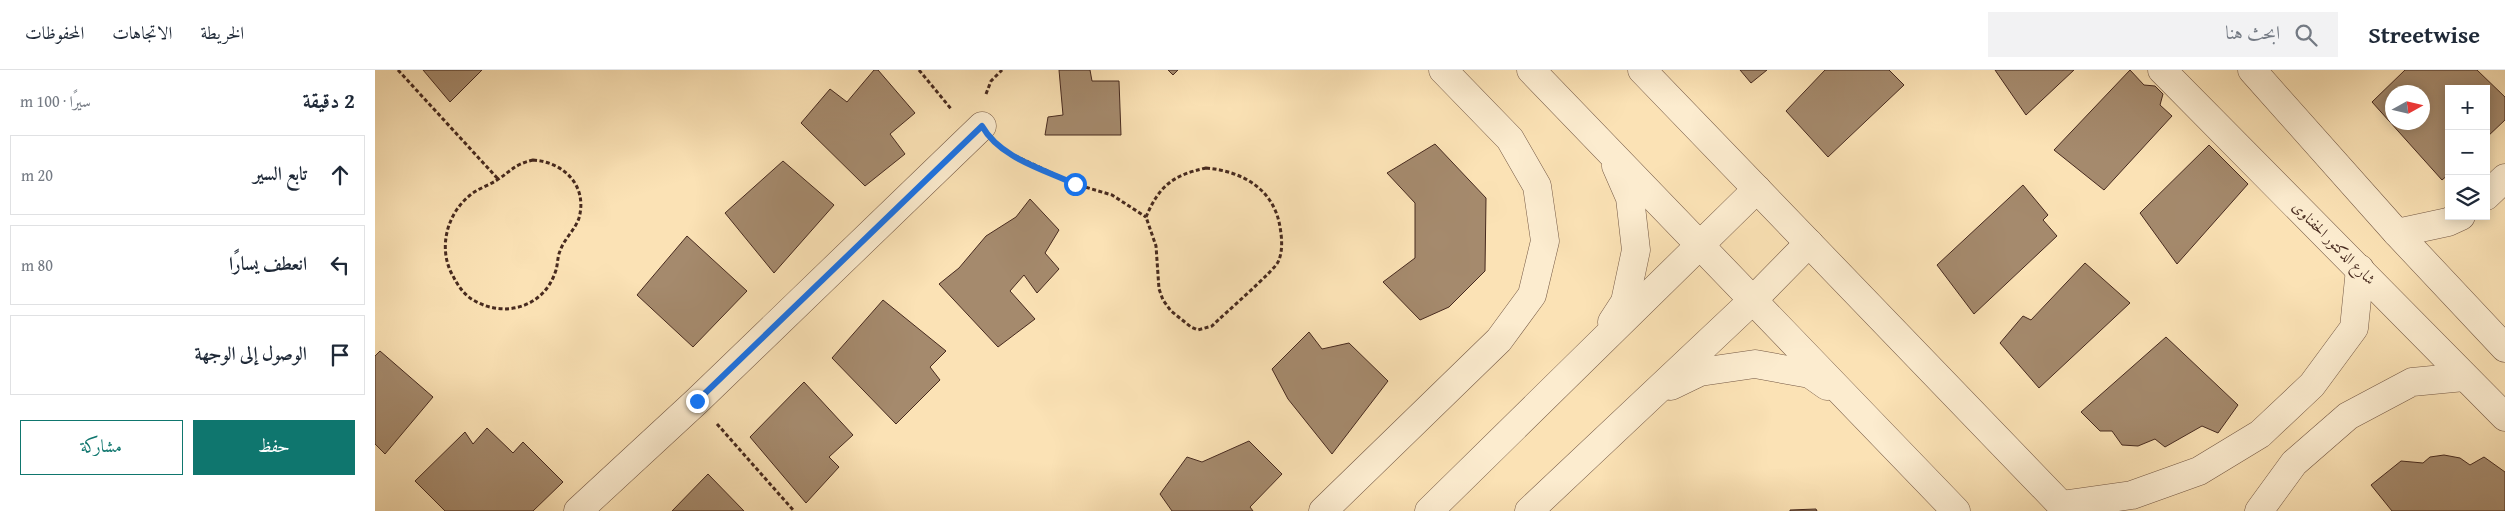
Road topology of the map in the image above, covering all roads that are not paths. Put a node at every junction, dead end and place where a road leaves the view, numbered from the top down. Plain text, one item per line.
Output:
1 (1443, 70) edge
2 (1531, 70) edge
3 (1642, 70) edge
4 (2162, 70) edge
5 (2252, 70) edge
6 (982, 126) road end
7 (1609, 151) junction
8 (2505, 178) edge
9 (1757, 189) junction
10 (2490, 192) edge
11 (2452, 220) edge
12 (2397, 233) junction
13 (1809, 243) junction
14 (1700, 245) junction
15 (2360, 269) junction
16 (1753, 300) junction
17 (1598, 346) junction
18 (2505, 348) edge
19 (2464, 377) junction
20 (1649, 396) junction
21 (1855, 406) junction
22 (2505, 417) edge
23 (2064, 508) edge
24 (578, 511) edge
25 (1323, 511) edge
26 (1429, 511) edge
27 (1529, 511) edge
28 (1956, 511) edge
29 (2259, 511) edge

1 - 25 street
2 - 7 street
3 - 9 street
4 - 15 street, شارع الدكتور الحفناوى
5 - 12 street
6 - 24 street
7 - 14 street
7 - 17 street
8 - 10 street
9 - 13 street
9 - 14 street
11 - 12 street
12 - 18 street
13 - 16 street
13 - 23 street
14 - 16 street
14 - 17 street
15 - 19 street, شارع الدكتور الحفناوى
15 - 23 street
16 - 20 street
16 - 21 street
17 - 26 street
19 - 22 street, شارع الدكتور الحفناوى
19 - 29 street
20 - 21 street
20 - 27 street
21 - 28 street

